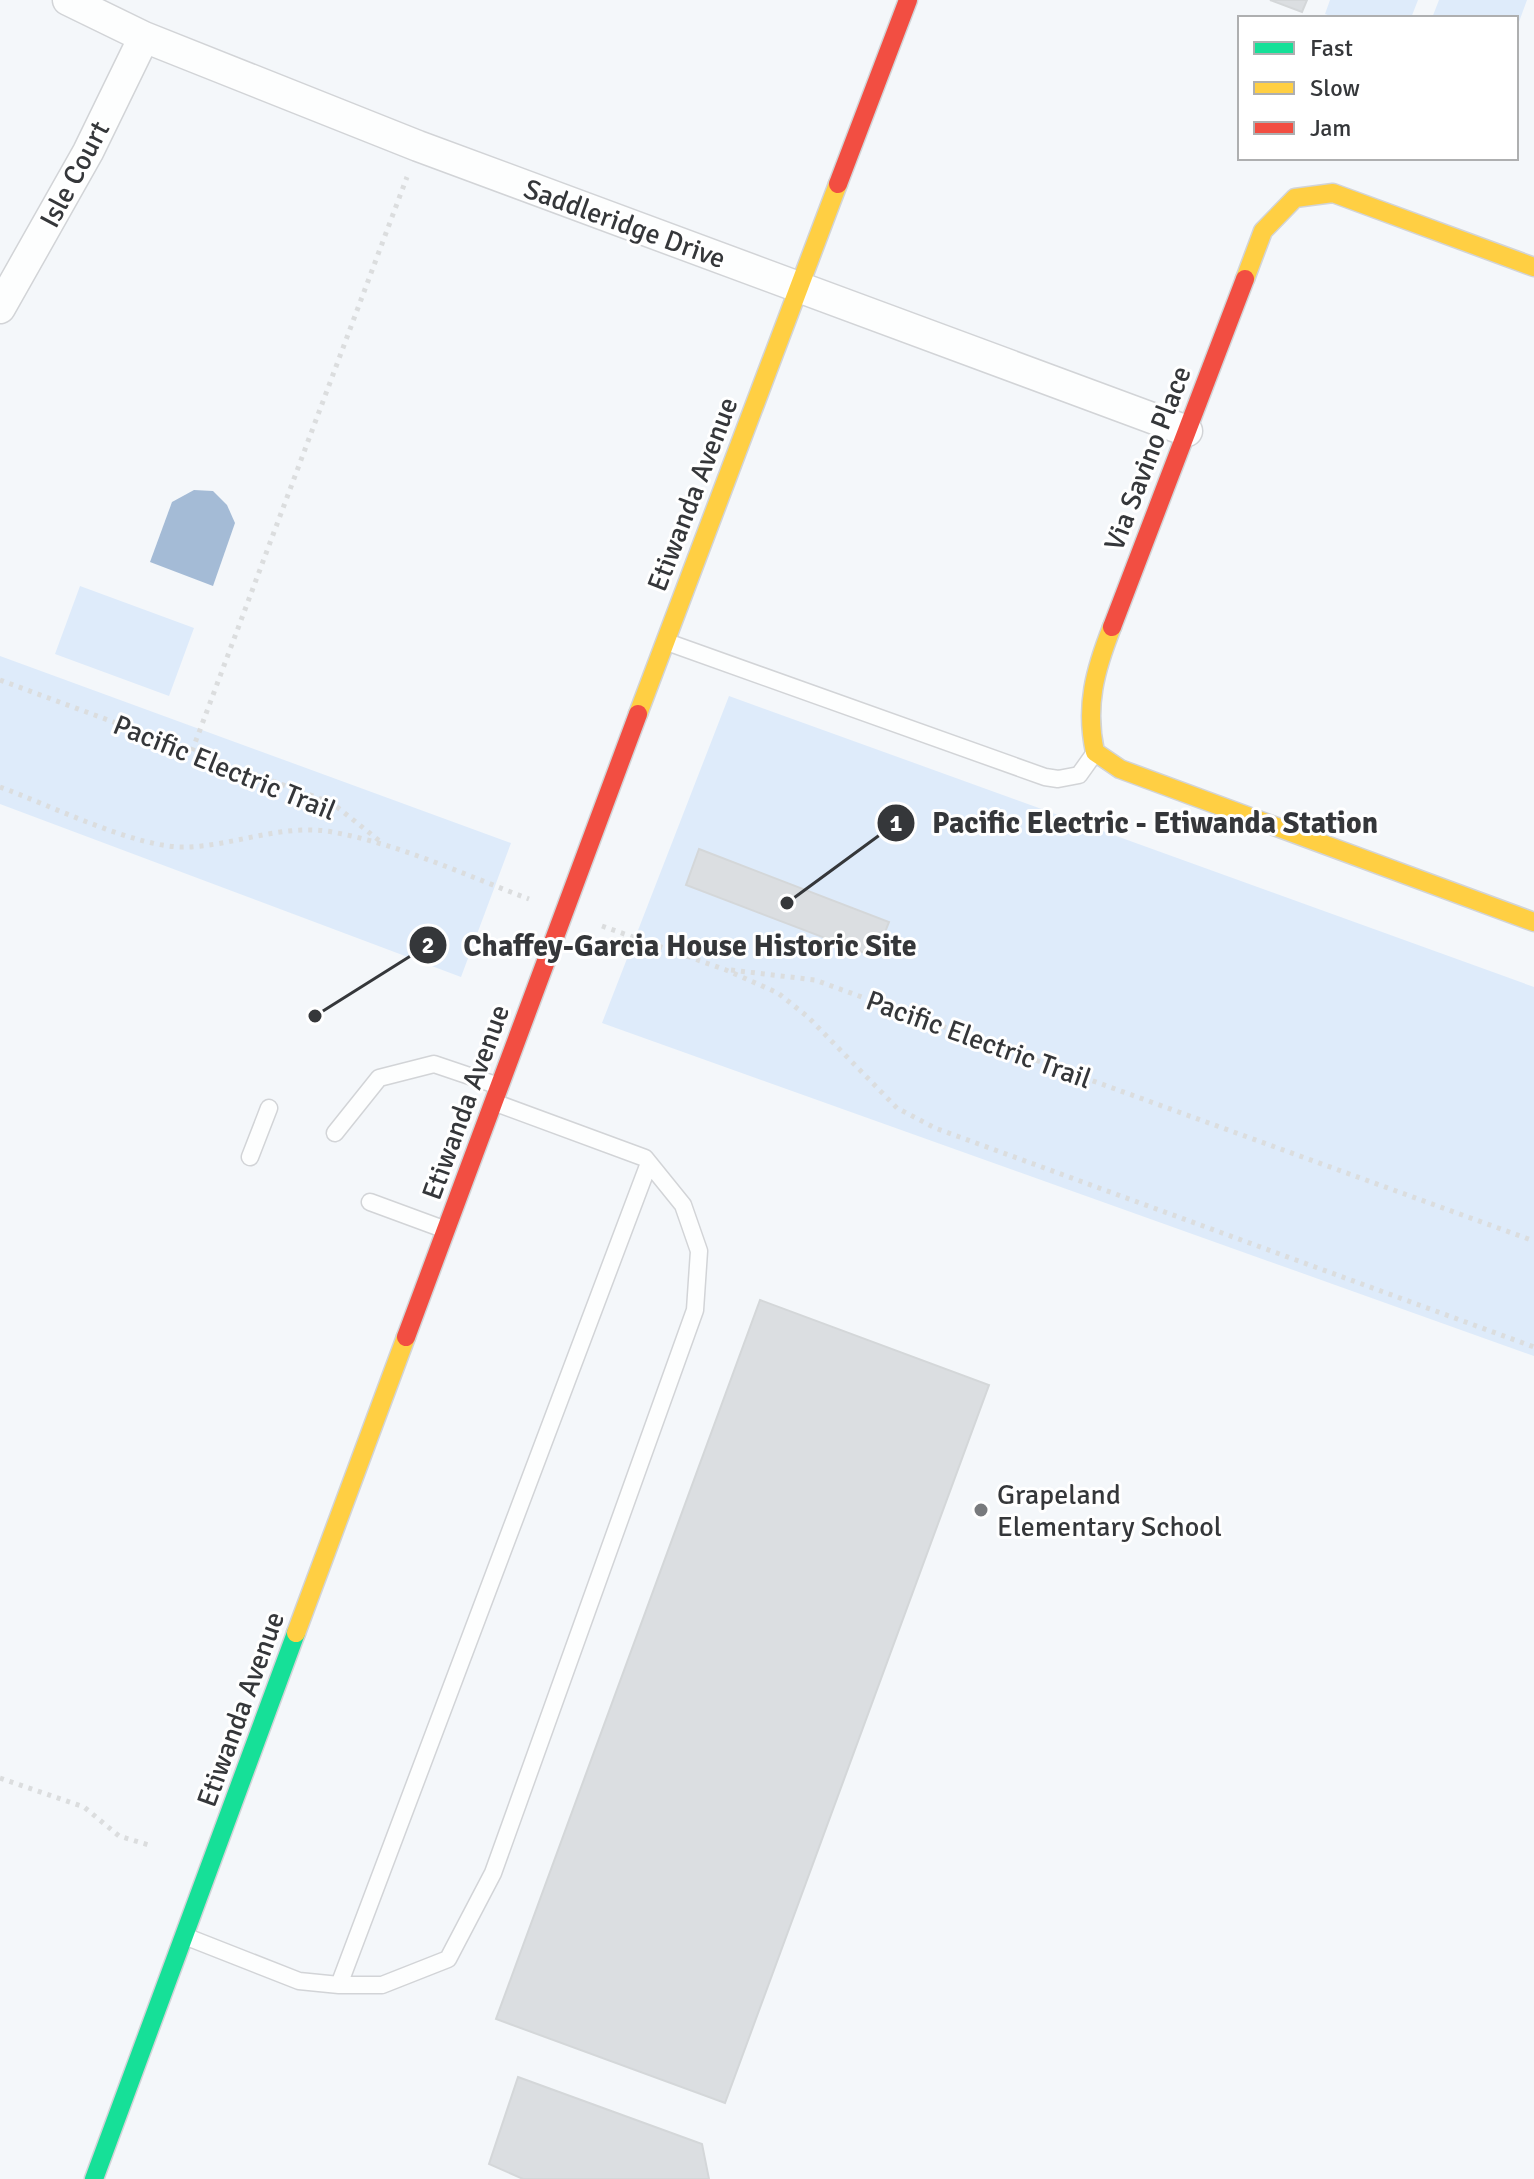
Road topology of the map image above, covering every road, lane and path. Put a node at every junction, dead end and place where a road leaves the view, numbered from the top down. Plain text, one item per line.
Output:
1 (68, 0) edge
2 (908, 0) edge
3 (144, 37) junction
4 (418, 146) junction
5 (1534, 267) edge
6 (799, 288) junction
7 (0, 308) edge
8 (1187, 431) junction
9 (666, 642) junction
10 (0, 680) edge
11 (192, 751) junction
12 (1095, 752) junction
13 (0, 787) edge
14 (1534, 922) edge
15 (498, 1095) junction
16 (269, 1108) dead end
17 (335, 1133) dead end
18 (250, 1157) dead end
19 (649, 1163) junction
20 (370, 1202) dead end
21 (448, 1231) junction
22 (1534, 1241) edge
23 (1534, 1347) edge
24 (0, 1778) edge
25 (152, 1846) dead end
26 (186, 1936) junction
27 (339, 1985) junction
28 (94, 2179) edge

1 - 3 street, Saddleridge Drive
2 - 6 street, Etiwanda Avenue
3 - 4 street, Saddleridge Drive
3 - 7 street, Isle Court
4 - 6 street, Saddleridge Drive
4 - 11 path
5 - 8 street, Via Savino Place
6 - 8 street, Saddleridge Drive
6 - 9 street, Etiwanda Avenue
8 - 12 street, Via Savino Place
9 - 12 lane
9 - 15 street, Etiwanda Avenue
10 - 11 path, Pacific Electric Trail
11 - 13 path, Pacific Electric Trail
12 - 14 street
15 - 17 lane
15 - 19 lane
15 - 21 street, Etiwanda Avenue
16 - 18 lane
19 - 27 lane
19 - 27 lane
20 - 21 lane
21 - 26 street, Etiwanda Avenue
22 - 23 path, Pacific Electric Trail
24 - 25 path
26 - 27 lane
26 - 28 street, Etiwanda Avenue

